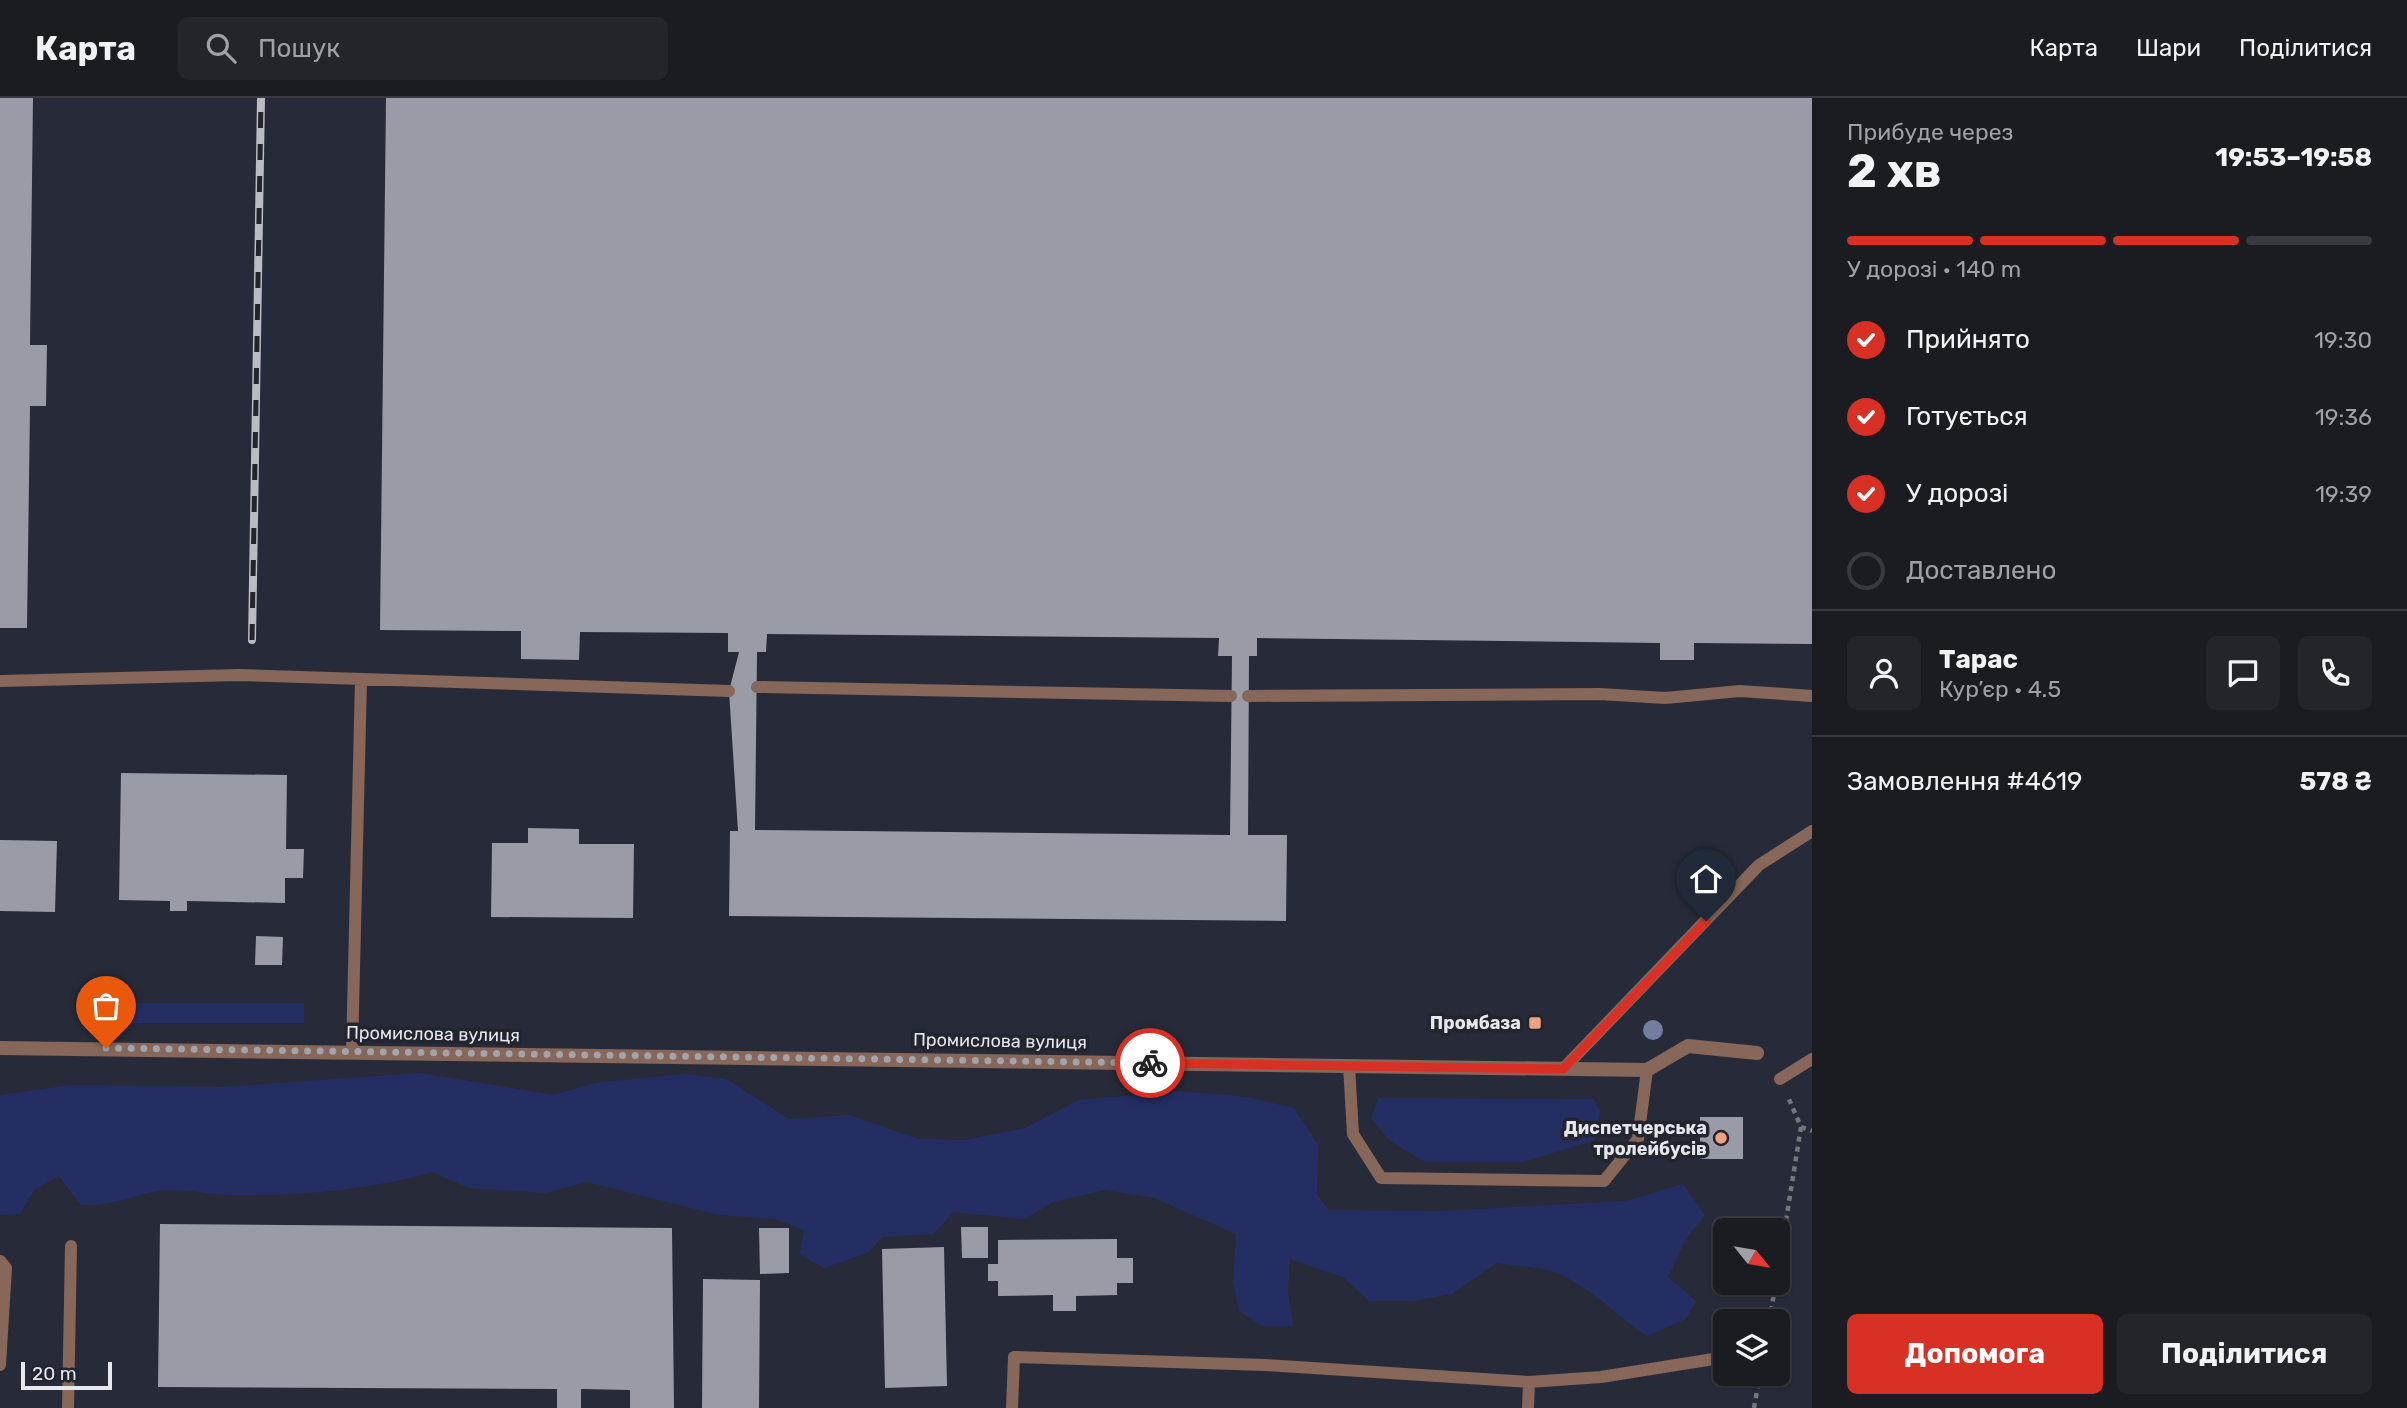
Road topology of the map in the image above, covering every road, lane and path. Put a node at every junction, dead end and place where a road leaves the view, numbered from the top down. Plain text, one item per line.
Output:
1 (361, 680) junction
2 (0, 681) edge
3 (757, 687) dead end
4 (729, 691) dead end
5 (1231, 696) dead end
6 (1248, 696) dead end
7 (1812, 696) edge
8 (1812, 831) edge
9 (0, 1048) edge
10 (352, 1052) junction
11 (1757, 1053) dead end
12 (1812, 1059) edge
13 (1349, 1066) junction
14 (1563, 1069) junction
15 (1647, 1069) junction
16 (1780, 1079) joint
17 (1801, 1127) junction
18 (1812, 1131) edge
19 (1786, 1218) edge
20 (71, 1246) dead end
21 (0, 1261) edge
22 (1713, 1359) edge
23 (0, 1365) edge
24 (1529, 1382) junction
25 (1758, 1386) edge
26 (68, 1408) edge
27 (1012, 1408) edge
28 (1528, 1408) edge
29 (1754, 1408) edge

1 - 2 lane
1 - 4 lane
1 - 10 lane
3 - 5 lane
6 - 7 lane
8 - 14 lane
9 - 10 street, Промислова вулиця
10 - 13 street, Промислова вулиця
11 - 15 street, Промислова вулиця
12 - 16 lane
13 - 14 street, Промислова вулиця
13 - 15 lane
14 - 15 street, Промислова вулиця
16 - 17 path
17 - 18 path
17 - 19 path
20 - 26 lane
21 - 23 lane
22 - 24 lane
24 - 27 lane
24 - 28 lane
25 - 29 path

